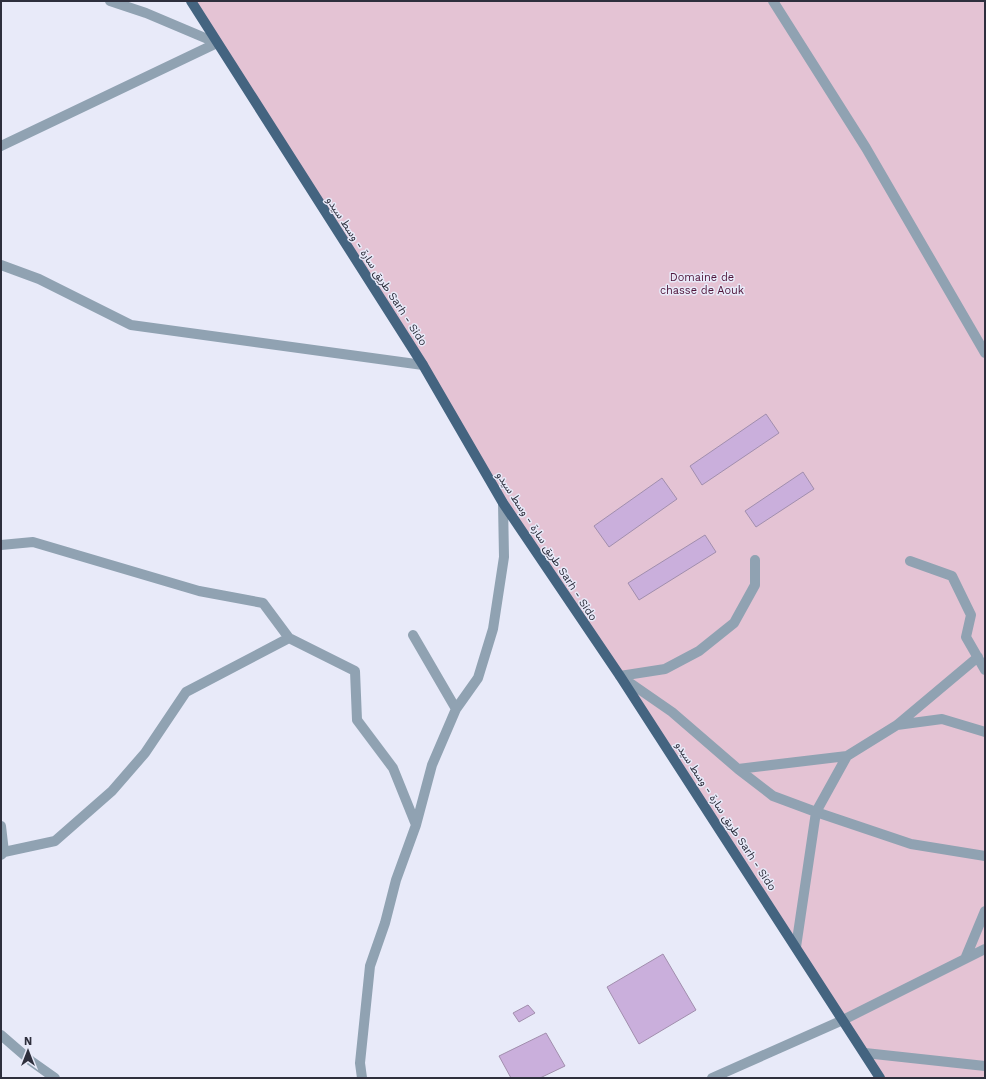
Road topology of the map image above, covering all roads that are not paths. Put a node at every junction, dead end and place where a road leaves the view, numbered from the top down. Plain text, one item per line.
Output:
1 (110, 1) edge
2 (191, 1) edge
3 (773, 1) edge
4 (217, 42) junction
5 (1, 146) edge
6 (1, 265) edge
7 (985, 354) edge
8 (423, 365) junction
9 (503, 503) junction
10 (1, 545) edge
11 (755, 560) dead end
12 (910, 562) dead end
13 (413, 635) dead end
14 (289, 638) junction
15 (978, 657) junction
16 (985, 670) edge
17 (620, 676) junction
18 (456, 709) junction
19 (897, 725) junction
20 (985, 732) edge
21 (847, 756) junction
22 (738, 769) junction
23 (816, 812) junction
24 (416, 825) junction
25 (1, 826) edge
26 (2, 854) edge
27 (985, 856) edge
28 (985, 911) edge
29 (796, 947) junction
30 (985, 949) edge
31 (965, 959) junction
32 (843, 1020) junction
33 (1, 1035) edge
34 (865, 1053) junction
35 (985, 1066) edge
36 (55, 1078) edge
37 (362, 1078) edge
38 (712, 1078) edge
39 (880, 1078) edge

1 - 4 street
2 - 4 main road, طريق سارة - وسط سيدو Sarh - Sido
3 - 7 street
4 - 5 street
4 - 8 main road, طريق سارة - وسط سيدو Sarh - Sido
6 - 8 street
8 - 9 main road, طريق سارة - وسط سيدو Sarh - Sido
9 - 17 main road, طريق سارة - وسط سيدو Sarh - Sido
9 - 18 street
10 - 14 street
11 - 17 street
12 - 15 street
13 - 18 street
14 - 24 street
14 - 26 street
15 - 16 street
15 - 19 street
17 - 22 street
17 - 29 main road, طريق سارة - وسط سيدو Sarh - Sido
18 - 24 street
19 - 20 street
19 - 21 street
21 - 22 street
21 - 23 street
22 - 23 street
23 - 27 street
23 - 29 street
24 - 37 street
25 - 26 street
28 - 31 street
29 - 32 main road, طريق سارة - وسط سيدو Sarh - Sido
30 - 31 street
31 - 32 street
32 - 34 main road, طريق سارة - وسط سيدو Sarh - Sido
32 - 38 street
33 - 36 street
34 - 35 street
34 - 39 main road, طريق سارة - وسط سيدو Sarh - Sido

